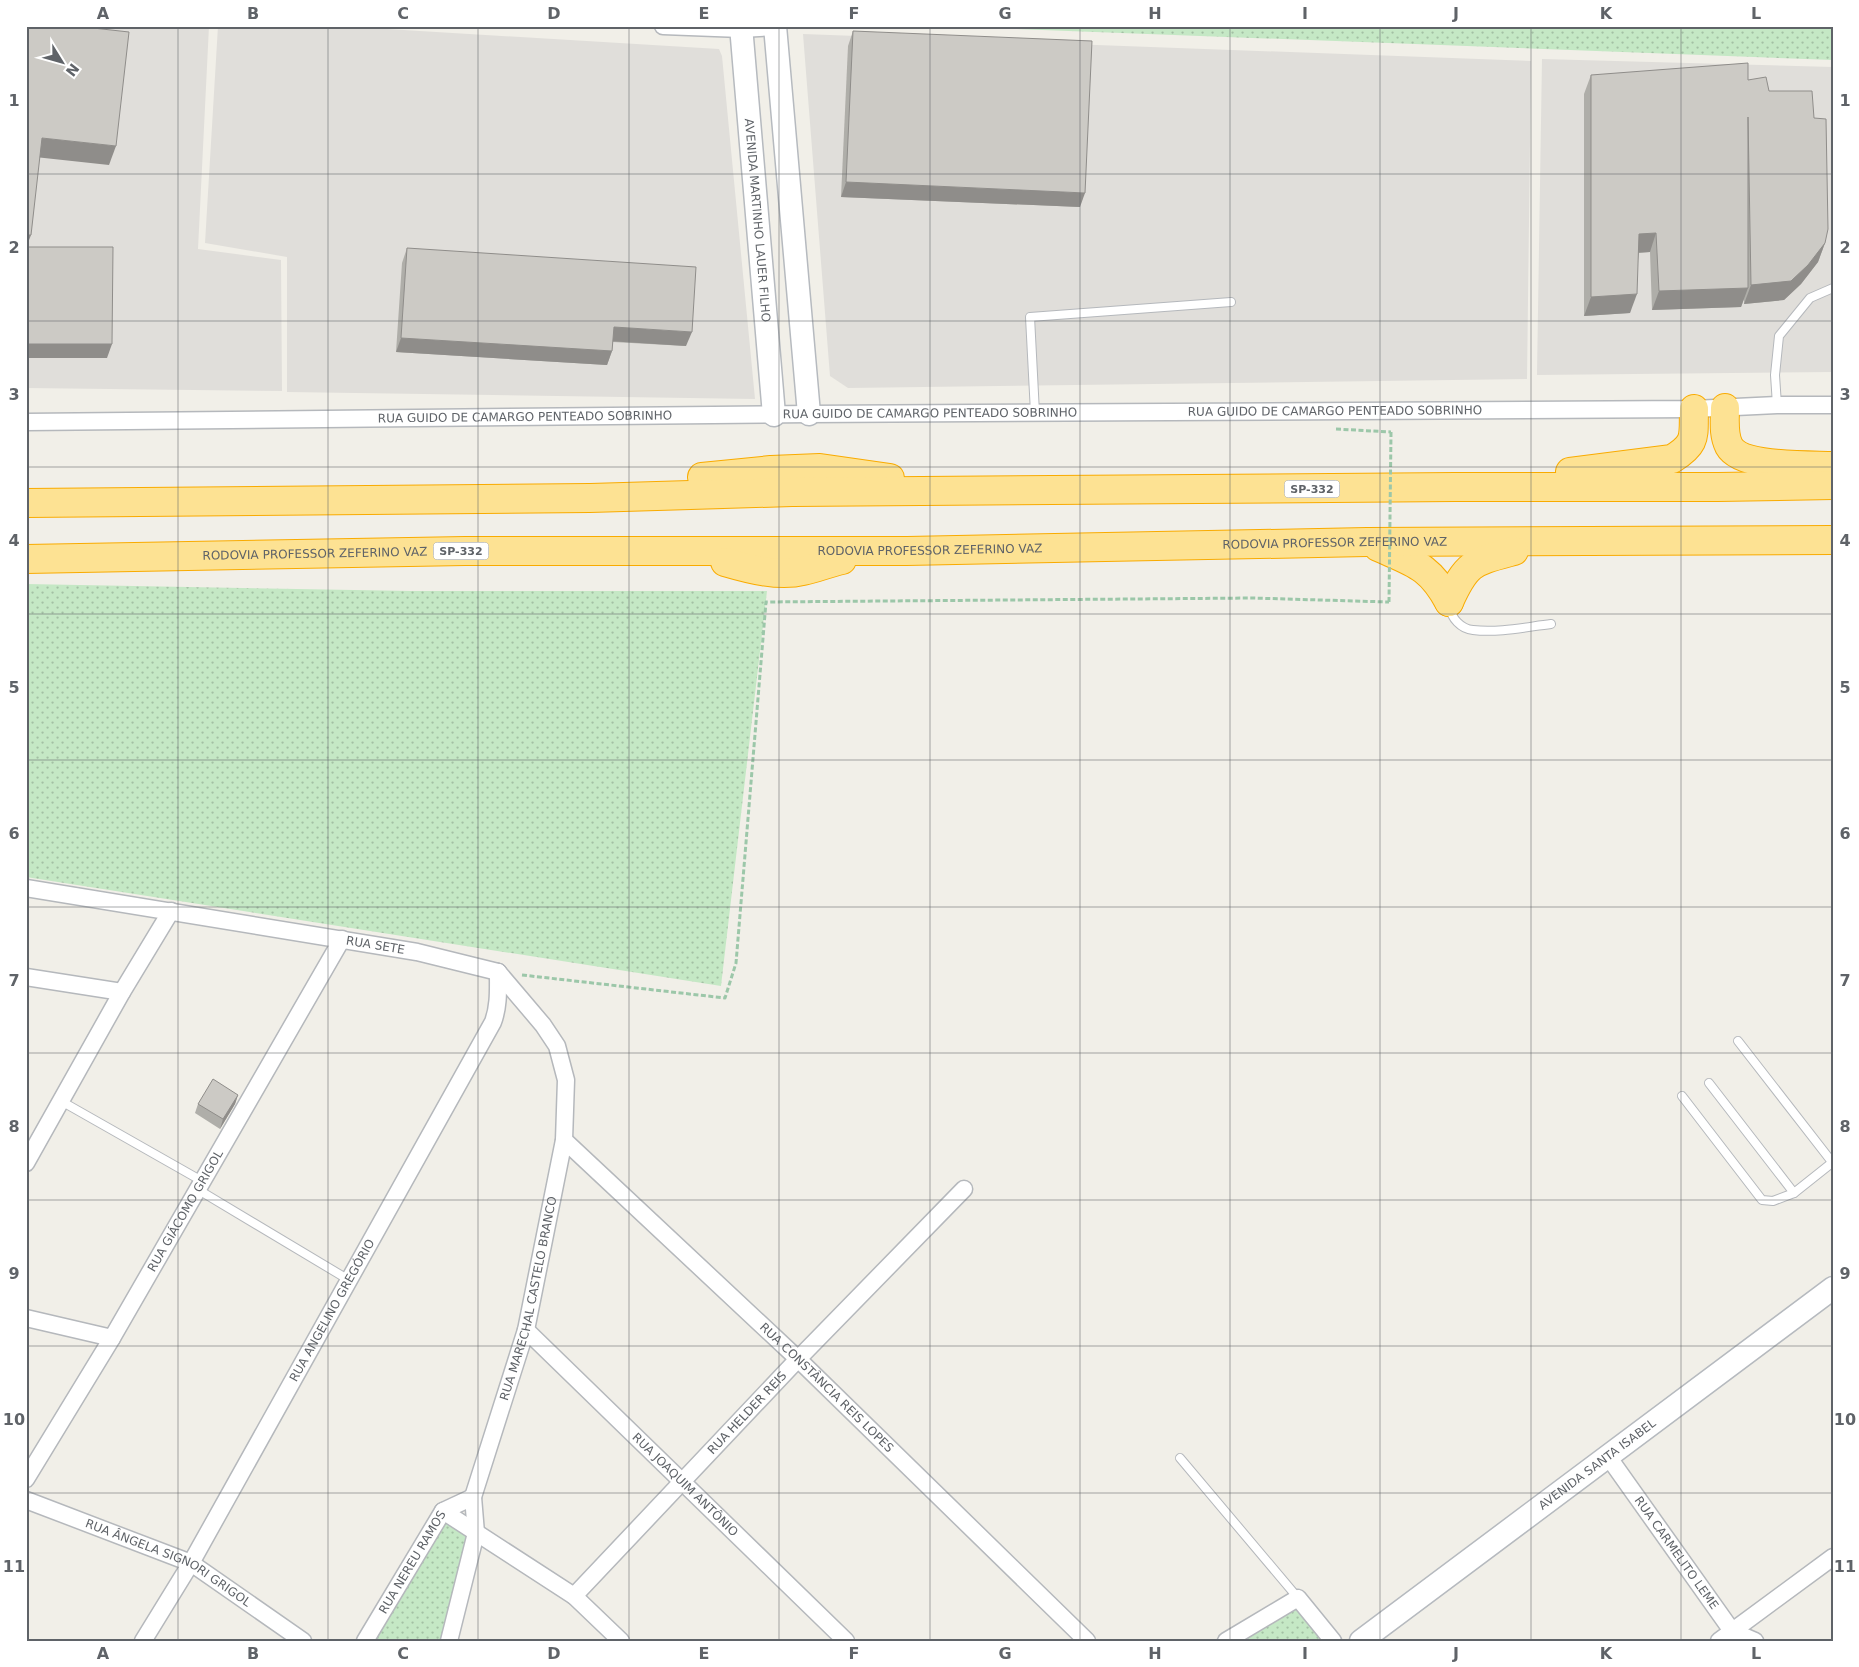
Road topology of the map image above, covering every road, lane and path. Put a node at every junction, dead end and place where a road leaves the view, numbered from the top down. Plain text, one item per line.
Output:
1 (663, 26) edge
2 (775, 26) edge
3 (741, 28) edge
4 (1833, 288) edge
5 (1231, 302) dead end
6 (1776, 405) junction
7 (1833, 405) edge
8 (1725, 408) junction
9 (1694, 409) junction
10 (1035, 413) junction
11 (809, 414) junction
12 (774, 415) junction
13 (26, 422) edge
14 (1331, 429) dead end
15 (1833, 466) edge
16 (1833, 485) edge
17 (1455, 486) junction
18 (26, 503) edge
19 (1833, 540) edge
20 (1367, 542) junction
21 (1544, 542) junction
22 (26, 559) edge
23 (1449, 602) junction
24 (1551, 624) dead end
25 (26, 888) edge
26 (171, 911) junction
27 (342, 939) junction
28 (498, 972) junction
29 (26, 977) edge
30 (122, 992) junction
31 (1738, 1041) dead end
32 (1709, 1083) dead end
33 (1682, 1096) dead end
34 (62, 1101) junction
35 (33, 1139) edge
36 (564, 1140) junction
37 (1832, 1162) edge
38 (26, 1163) edge
39 (200, 1185) junction
40 (964, 1189) dead end
41 (1794, 1193) junction
42 (349, 1280) junction
43 (1833, 1288) edge
44 (26, 1318) edge
45 (526, 1330) junction
46 (112, 1338) junction
47 (798, 1359) junction
48 (1607, 1455) junction
49 (1180, 1458) dead end
50 (26, 1479) edge
51 (683, 1482) junction
52 (473, 1497) junction
53 (26, 1500) edge
54 (444, 1510) junction
55 (476, 1533) junction
56 (1833, 1557) edge
57 (191, 1563) junction
58 (574, 1596) junction
59 (1298, 1598) junction
60 (1726, 1636) edge
61 (143, 1641) edge
62 (302, 1641) edge
63 (365, 1641) edge
64 (449, 1641) edge
65 (621, 1641) edge
66 (846, 1641) edge
67 (1087, 1641) edge
68 (1226, 1641) edge
69 (1332, 1641) edge
70 (1361, 1641) edge
71 (1755, 1641) edge

1 - 3 street
2 - 3 street
2 - 11 street
3 - 12 street, AVENIDA MARTINHO LAUER FILHO
4 - 6 lane
5 - 10 lane
6 - 7 street, RUA GUIDO DE CAMARGO PENTEADO SOBRINHO
6 - 8 street, RUA GUIDO DE CAMARGO PENTEADO SOBRINHO
8 - 9 street, RUA GUIDO DE CAMARGO PENTEADO SOBRINHO
8 - 15 highway
9 - 10 street, RUA GUIDO DE CAMARGO PENTEADO SOBRINHO
9 - 17 highway
10 - 11 street, RUA GUIDO DE CAMARGO PENTEADO SOBRINHO
11 - 12 street, RUA GUIDO DE CAMARGO PENTEADO SOBRINHO
12 - 13 street, RUA GUIDO DE CAMARGO PENTEADO SOBRINHO
14 - 28 path, bridge
16 - 17 highway, SP-332
17 - 18 highway, SP-332
19 - 21 highway, RODOVIA PROFESSOR ZEFERINO VAZ / SP-332
20 - 21 highway, RODOVIA PROFESSOR ZEFERINO VAZ / SP-332
20 - 22 highway, RODOVIA PROFESSOR ZEFERINO VAZ / SP-332
20 - 23 highway
21 - 23 highway
23 - 24 lane
25 - 26 street, RUA SETE
26 - 27 street, RUA SETE
26 - 30 street
27 - 28 street, RUA SETE
27 - 39 street, RUA GIÁCOMO GRIGOL
28 - 36 street, RUA MARECHAL CASTELO BRANCO
28 - 42 street, RUA ANGELINO GREGÓRIO
29 - 30 street
30 - 34 street
31 - 37 lane
32 - 41 lane
33 - 41 lane
34 - 35 street
34 - 39 lane
35 - 38 street
36 - 45 street, RUA MARECHAL CASTELO BRANCO
36 - 47 street, RUA CONSTÂNCIA REIS LOPES
37 - 41 lane
39 - 42 lane
39 - 46 street, RUA GIÁCOMO GRIGOL
40 - 47 street, RUA HELDER REIS
42 - 57 street, RUA ANGELINO GREGÓRIO
43 - 48 street, AVENIDA SANTA ISABEL
44 - 46 street
45 - 51 street, RUA JOAQUIM ANTÔNIO
45 - 52 street, RUA MARECHAL CASTELO BRANCO
46 - 50 street, RUA GIÁCOMO GRIGOL
47 - 51 street, RUA HELDER REIS
47 - 67 street, RUA CONSTÂNCIA REIS LOPES
48 - 60 street, RUA CARMELITO LEME
48 - 70 street, AVENIDA SANTA ISABEL
49 - 59 lane
51 - 58 street, RUA HELDER REIS
51 - 66 street, RUA JOAQUIM ANTÔNIO
52 - 54 street, RUA NEREU RAMOS
52 - 55 street, RUA MARECHAL CASTELO BRANCO
53 - 57 street, RUA ÂNGELA SIGNORI GRIGOL
54 - 55 street
54 - 63 street, RUA NEREU RAMOS
55 - 58 street
55 - 64 street, RUA MARECHAL CASTELO BRANCO
56 - 60 street
57 - 61 street, RUA ANGELINO GREGÓRIO
57 - 62 street, RUA ÂNGELA SIGNORI GRIGOL
58 - 65 street
59 - 68 street
59 - 69 street
60 - 71 street

